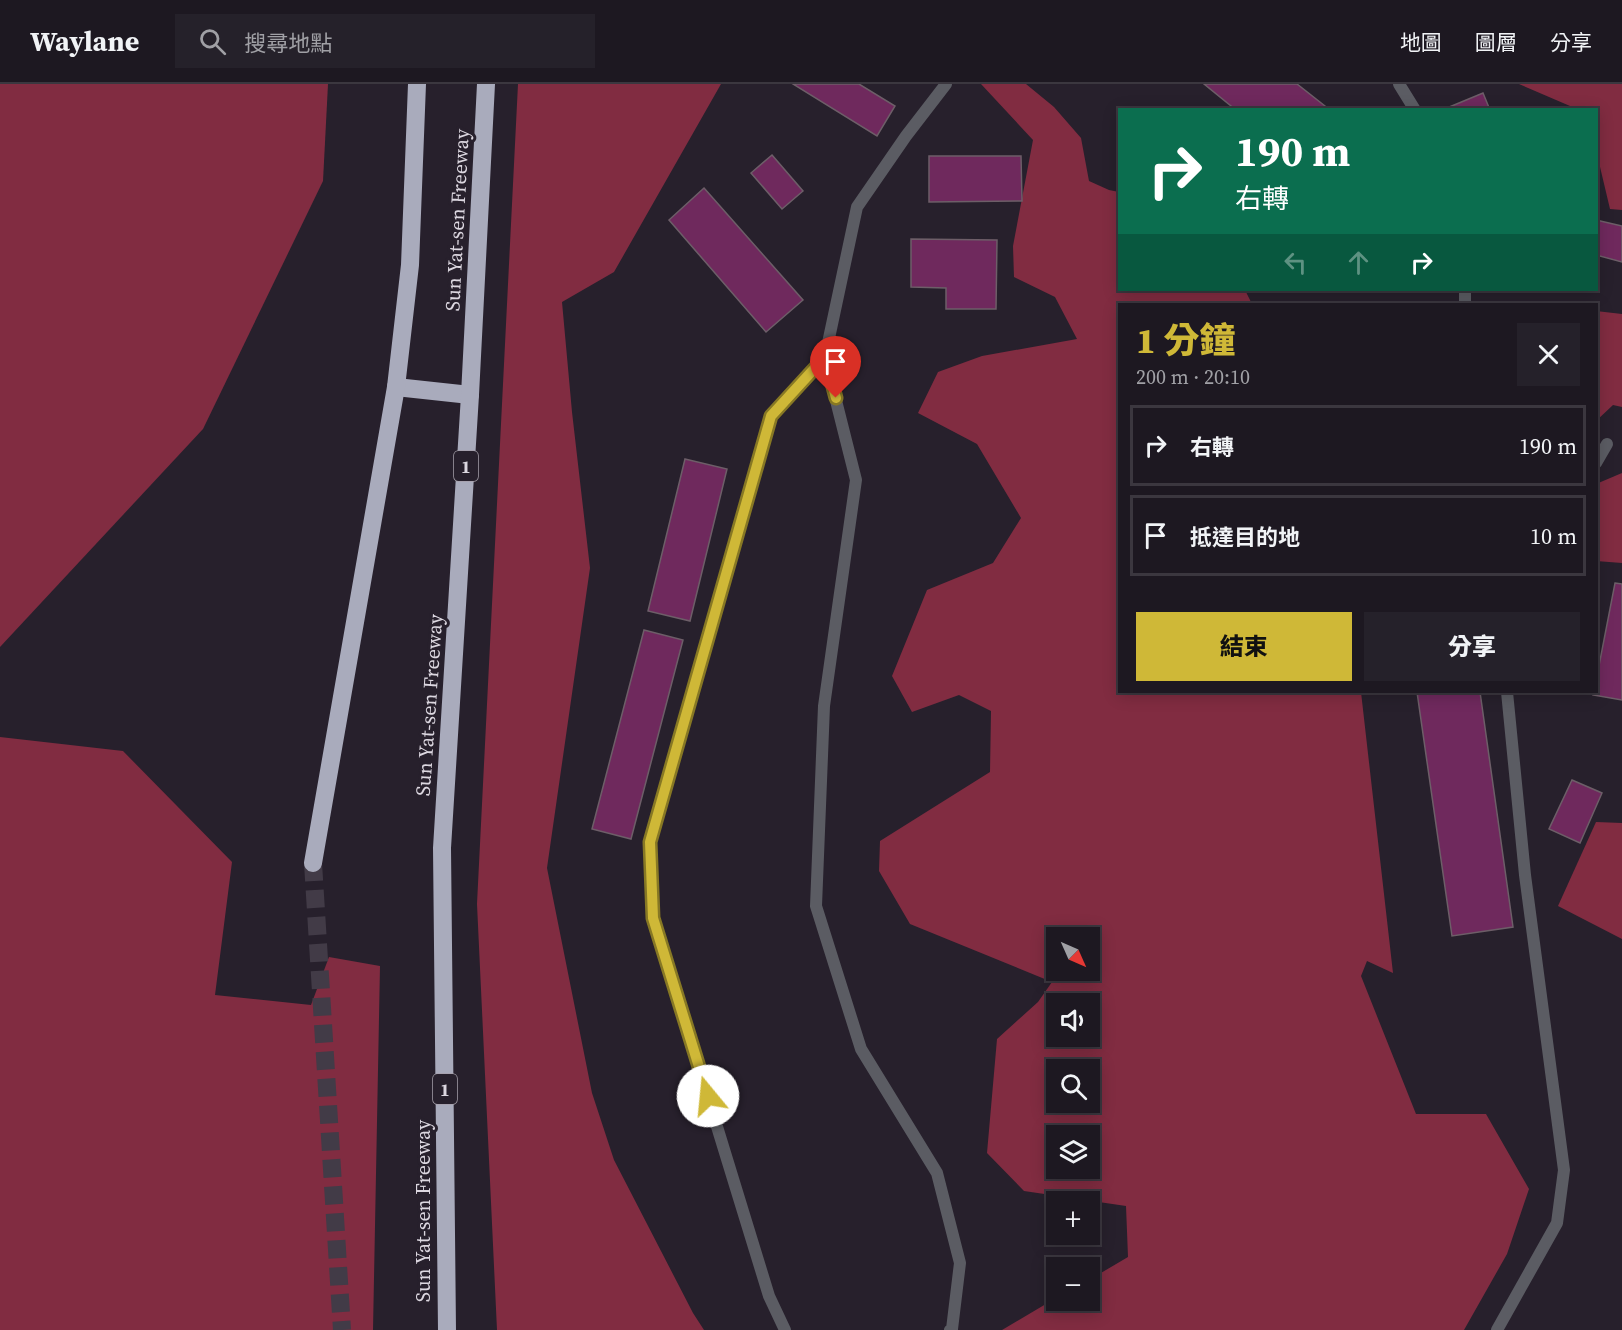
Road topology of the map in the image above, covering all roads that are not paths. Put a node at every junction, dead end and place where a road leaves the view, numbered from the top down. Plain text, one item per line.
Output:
1 (415, 84) edge
2 (486, 84) edge
3 (946, 84) edge
4 (1399, 84) edge
5 (1414, 108) edge
6 (825, 357) junction
7 (396, 387) junction
8 (470, 395) junction
9 (1607, 444) dead end
10 (1598, 460) edge
11 (1507, 693) edge
12 (313, 863) tunnel mouth
13 (447, 1330) edge
14 (785, 1330) edge
15 (950, 1330) edge
16 (1497, 1330) edge

1 - 7 highway
2 - 8 highway, Sun Yat-sen Freeway / 1
3 - 6 lane
4 - 5 lane
6 - 14 lane
6 - 15 lane
7 - 8 highway
7 - 12 highway
8 - 13 highway, Sun Yat-sen Freeway / 1
9 - 10 lane
11 - 16 lane

